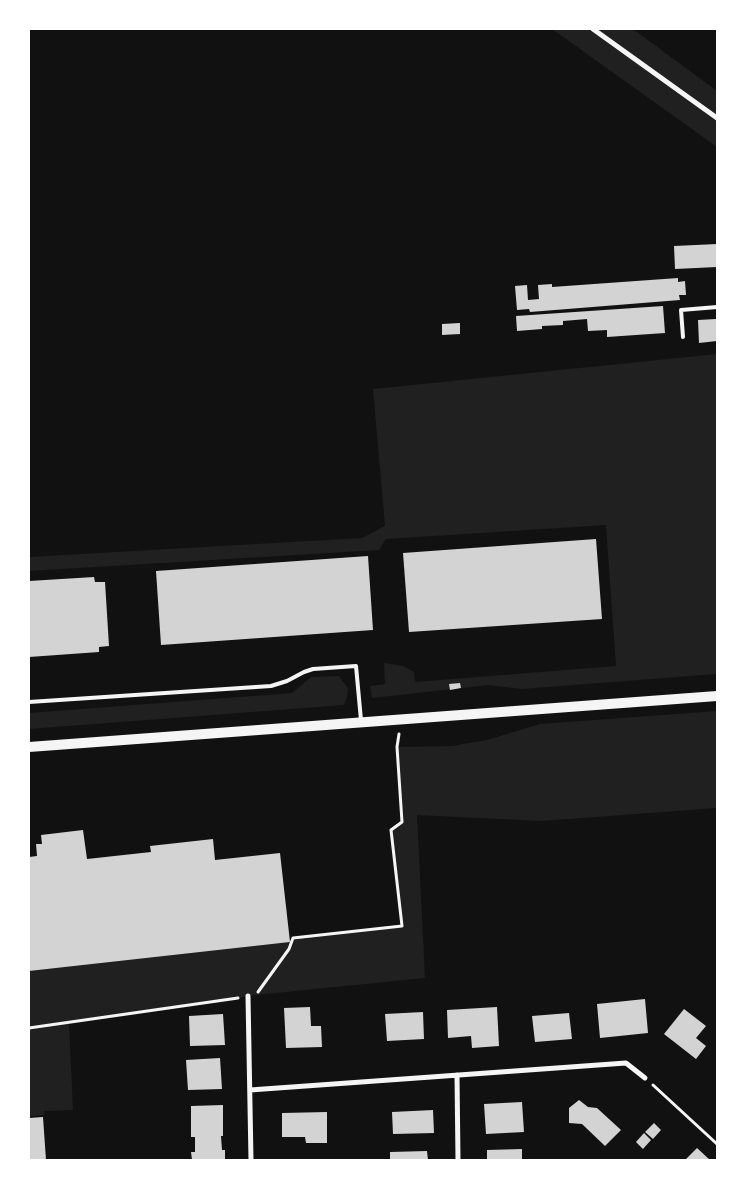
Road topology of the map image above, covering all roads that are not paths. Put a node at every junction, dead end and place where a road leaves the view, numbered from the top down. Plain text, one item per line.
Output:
1 (593, 29) edge
2 (717, 118) edge
3 (717, 307) edge
4 (683, 337) dead end
5 (717, 696) edge
6 (29, 702) edge
7 (361, 722) junction
8 (29, 747) edge
9 (248, 996) road end
10 (457, 1075) junction
11 (645, 1078) road end
12 (250, 1090) junction
13 (251, 1160) edge
14 (458, 1160) edge

1 - 2 street
3 - 4 lane
5 - 7 main road
6 - 7 lane
7 - 8 main road
9 - 12 street
10 - 11 street
10 - 12 street
10 - 14 street
12 - 13 street

